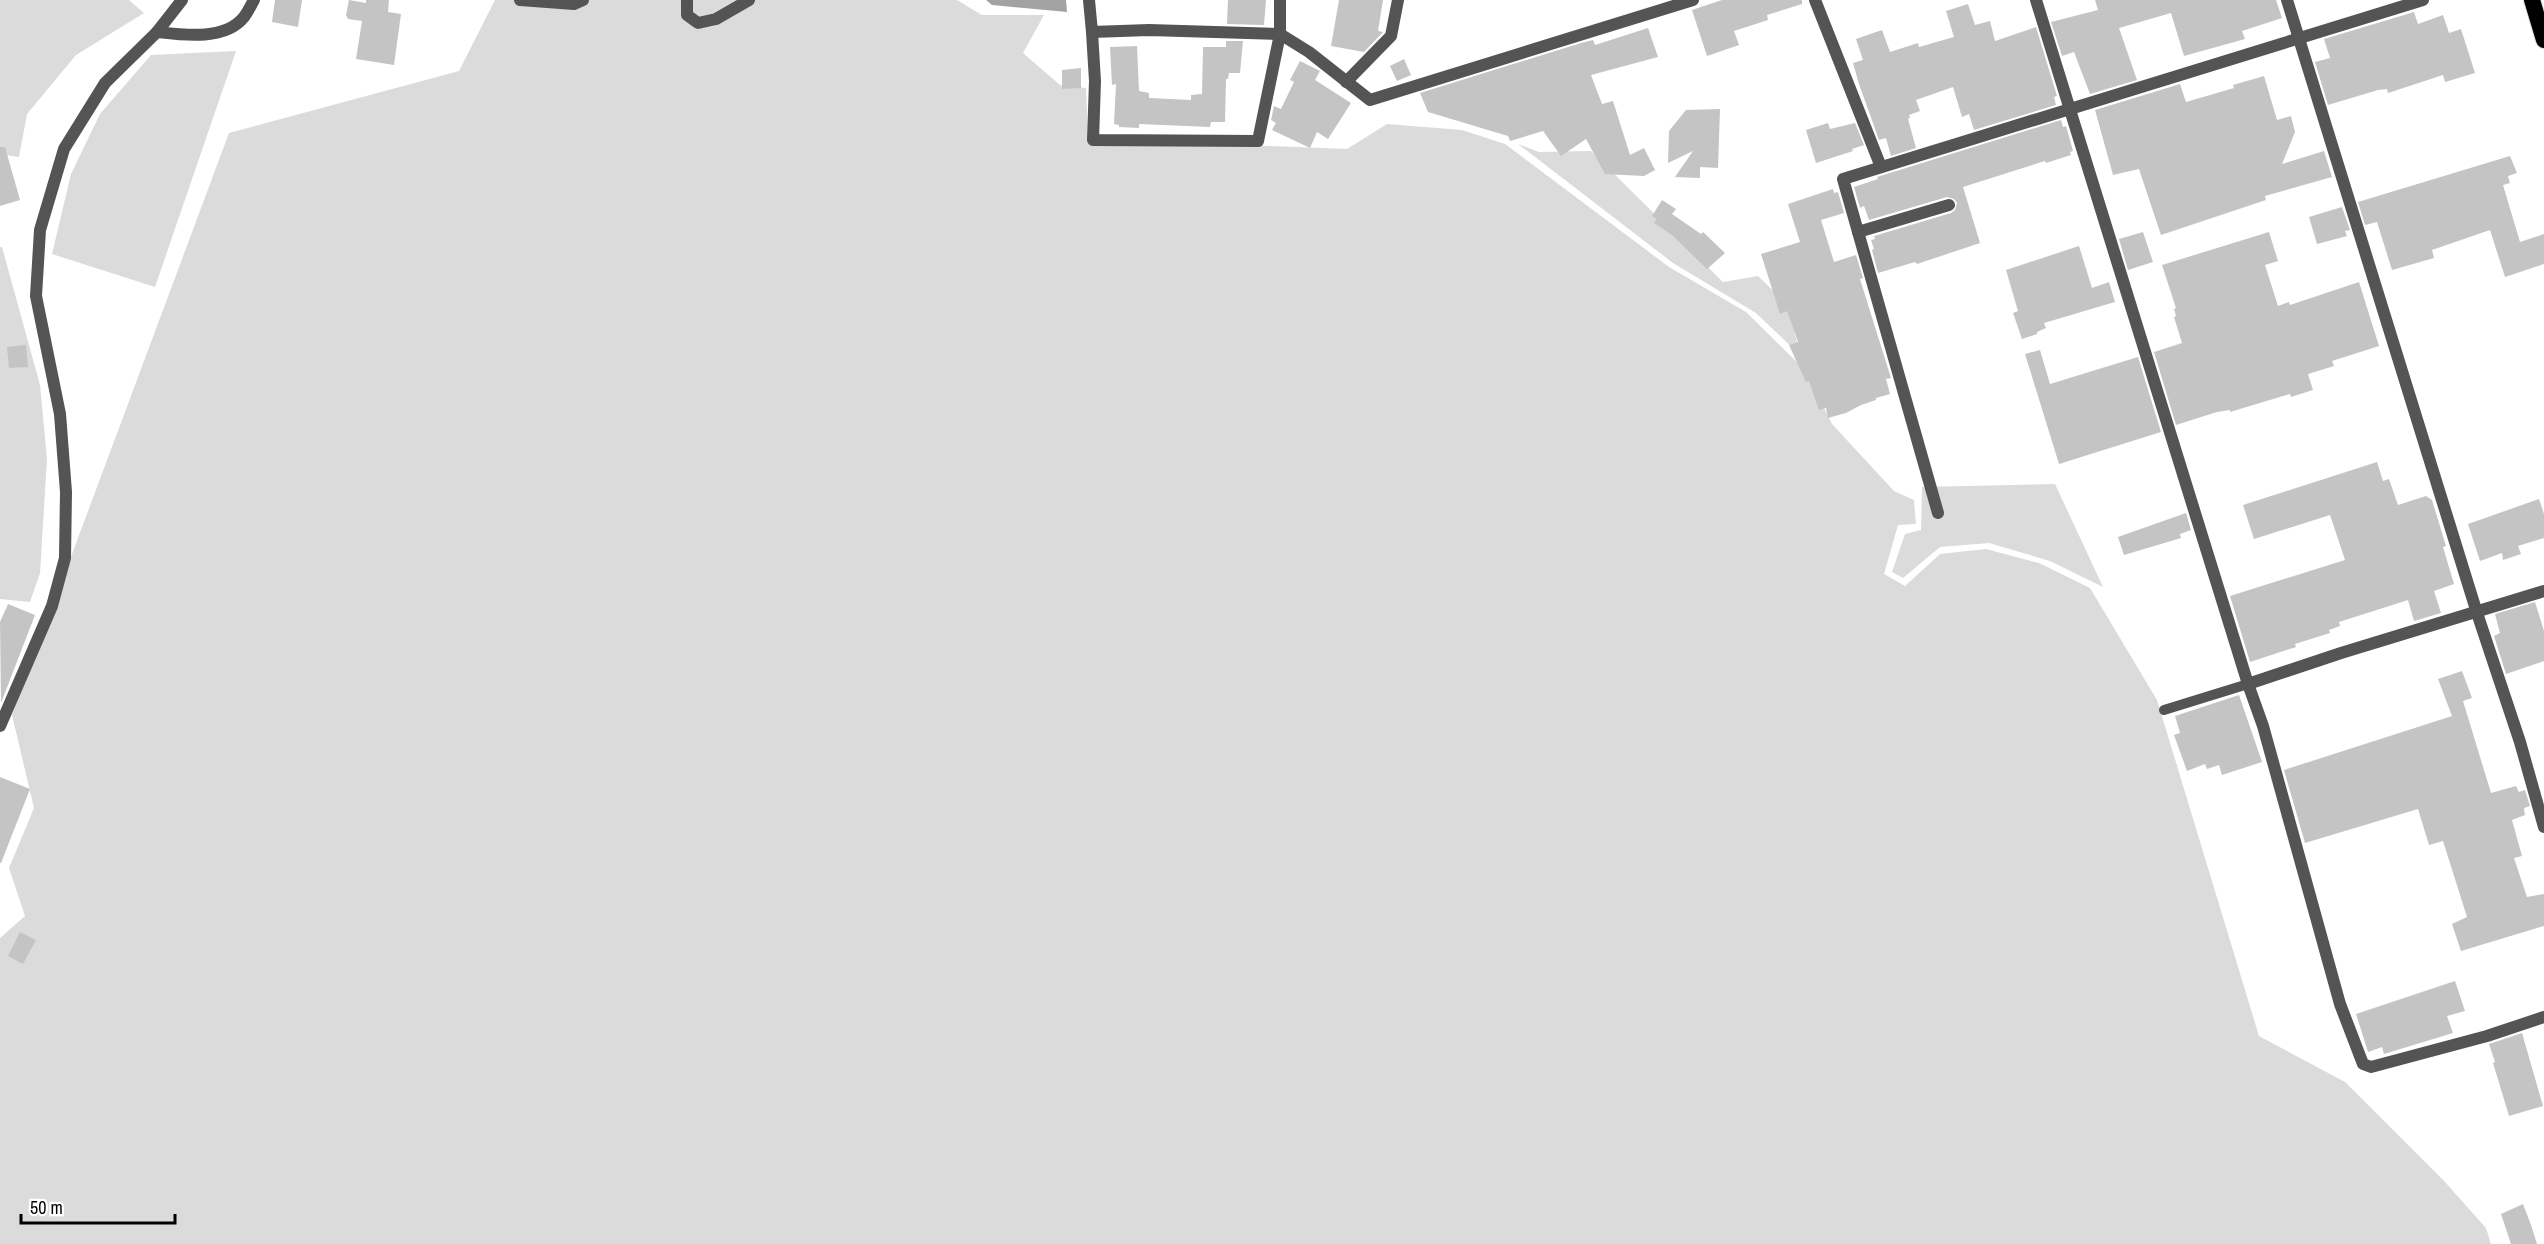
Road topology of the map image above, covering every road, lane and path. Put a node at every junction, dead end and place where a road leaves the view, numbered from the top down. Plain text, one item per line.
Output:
1 (182, 0) edge
2 (254, 0) edge
3 (520, 0) edge
4 (583, 0) edge
5 (687, 0) edge
6 (749, 0) edge
7 (1089, 0) edge
8 (1281, 0) edge
9 (1398, 0) edge
10 (1693, 0) edge
11 (1815, 0) edge
12 (2036, 0) edge
13 (2287, 0) edge
14 (2423, 0) edge
15 (2532, 0) edge
16 (1092, 32) junction
17 (157, 33) junction
18 (1280, 34) junction
19 (2299, 39) junction
20 (2544, 40) edge
21 (1346, 82) junction
22 (2070, 108) junction
23 (1881, 167) junction
24 (1949, 205) dead end
25 (1858, 232) junction
26 (1938, 513) dead end
27 (2544, 591) edge
28 (2476, 613) junction
29 (2248, 684) junction
30 (2163, 710) dead end
31 (0, 726) edge
32 (2544, 827) edge
33 (2544, 1017) edge

1 - 17 street
2 - 17 street
3 - 4 street
5 - 6 street
7 - 16 street
8 - 18 street
9 - 21 street
10 - 21 street
11 - 23 street
12 - 22 street
13 - 19 street
14 - 19 street
15 - 20 highway
16 - 18 street
16 - 18 street
17 - 31 street
18 - 21 street
19 - 22 street
19 - 28 street
22 - 23 street
22 - 29 street
23 - 25 street
24 - 25 street
25 - 26 street
27 - 28 street
28 - 29 street
28 - 32 street
29 - 30 lane
29 - 33 street

